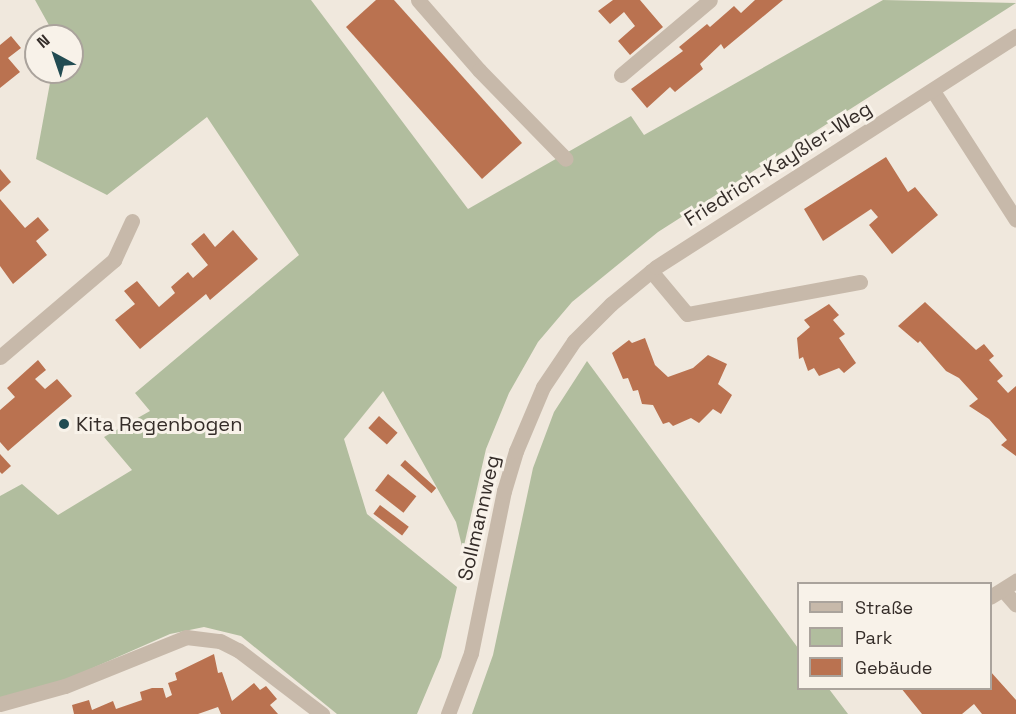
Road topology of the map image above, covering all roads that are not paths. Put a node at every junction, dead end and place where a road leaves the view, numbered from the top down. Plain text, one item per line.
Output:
1 (418, 0) edge
2 (710, 0) edge
3 (1016, 36) edge
4 (621, 75) dead end
5 (933, 91) junction
6 (566, 159) dead end
7 (1016, 220) edge
8 (132, 221) dead end
9 (651, 271) junction
10 (860, 282) dead end
11 (574, 341) joint
12 (0, 357) edge
13 (1004, 590) edge
14 (1016, 605) edge
15 (0, 704) edge
16 (322, 714) edge
17 (448, 714) edge

1 - 6 street
2 - 4 street
3 - 5 street, Friedrich-Kayßler-Weg
5 - 7 street
5 - 9 street, Friedrich-Kayßler-Weg
8 - 12 street
9 - 10 street
9 - 11 street, Friedrich-Kayßler-Weg
11 - 17 street, Sollmannweg
13 - 14 street
15 - 16 street

